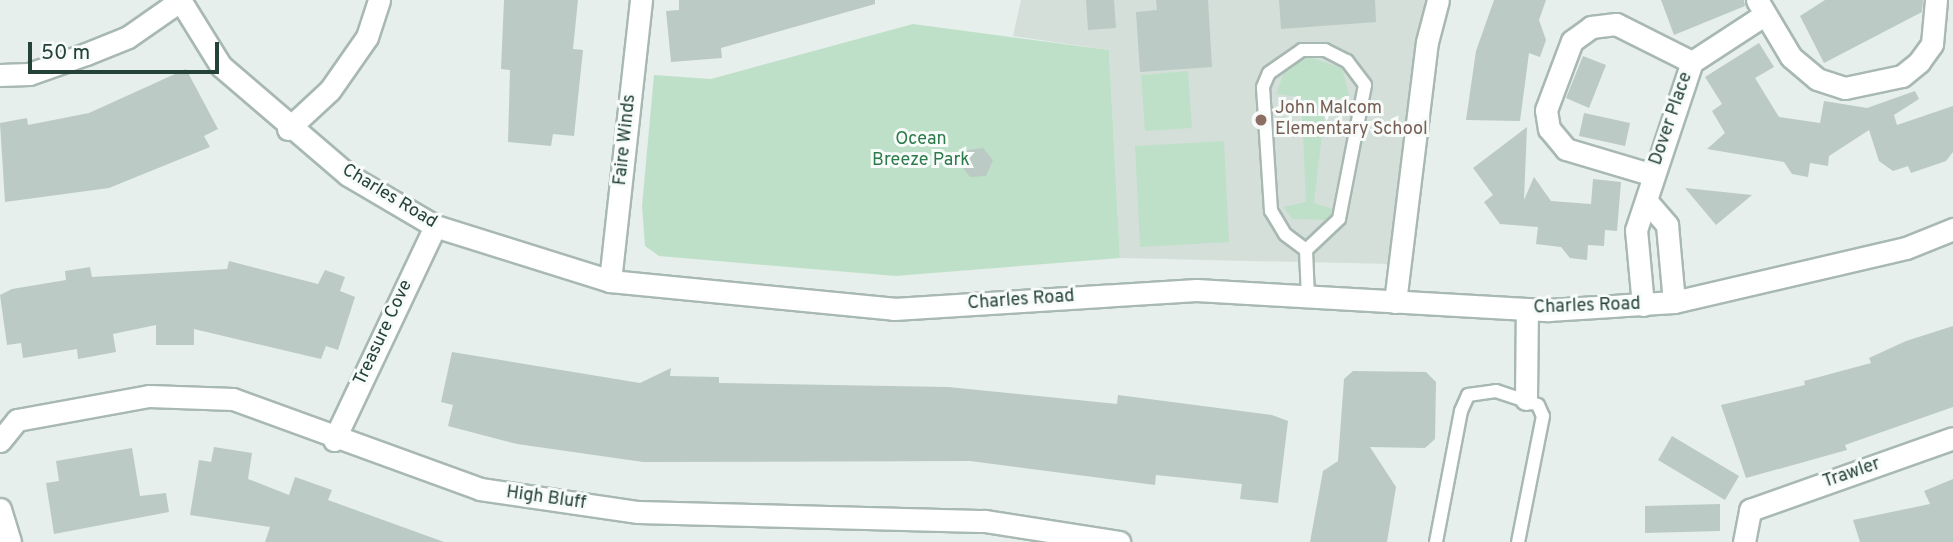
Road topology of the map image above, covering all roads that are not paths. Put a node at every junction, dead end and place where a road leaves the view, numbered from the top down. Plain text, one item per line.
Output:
1 (181, 0) edge
2 (379, 0) edge
3 (641, 0) edge
4 (1438, 0) edge
5 (1936, 0) edge
6 (1760, 7) edge
7 (1692, 62) junction
8 (0, 75) edge
9 (288, 129) junction
10 (1653, 175) junction
11 (1649, 204) junction
12 (435, 226) junction
13 (1953, 229) edge
14 (1306, 250) junction
15 (610, 281) junction
16 (1308, 297) junction
17 (1395, 302) junction
18 (1674, 302) junction
19 (1643, 305) junction
20 (1520, 309) junction
21 (1519, 396) junction
22 (1953, 438) edge
23 (334, 440) junction
24 (0, 441) edge
25 (0, 509) edge
26 (10, 542) edge
27 (1119, 542) edge
28 (1436, 542) edge
29 (1518, 542) edge
30 (1745, 542) edge

1 - 8 street
1 - 9 street, Charles Road
2 - 9 street
3 - 15 street, Faire Winds
4 - 17 street
5 - 6 street, Dover Place
6 - 7 street, Dover Place
7 - 10 street, Dover Place
7 - 10 street, Dover Place
9 - 12 street, Charles Road
10 - 11 street, Dover Place
11 - 18 street
11 - 19 street, Dover Place
12 - 15 street, Charles Road
12 - 23 street, Treasure Cove
13 - 18 street, Charles Road
14 - 14 lane
14 - 16 lane
15 - 16 street, Charles Road
16 - 17 street, Charles Road
17 - 20 street, Charles Road
18 - 19 street, Charles Road
19 - 20 street, Charles Road
20 - 21 street
21 - 28 lane
21 - 29 lane
22 - 30 street, Trawler
23 - 24 street, High Bluff
23 - 27 street, High Bluff
25 - 26 street

